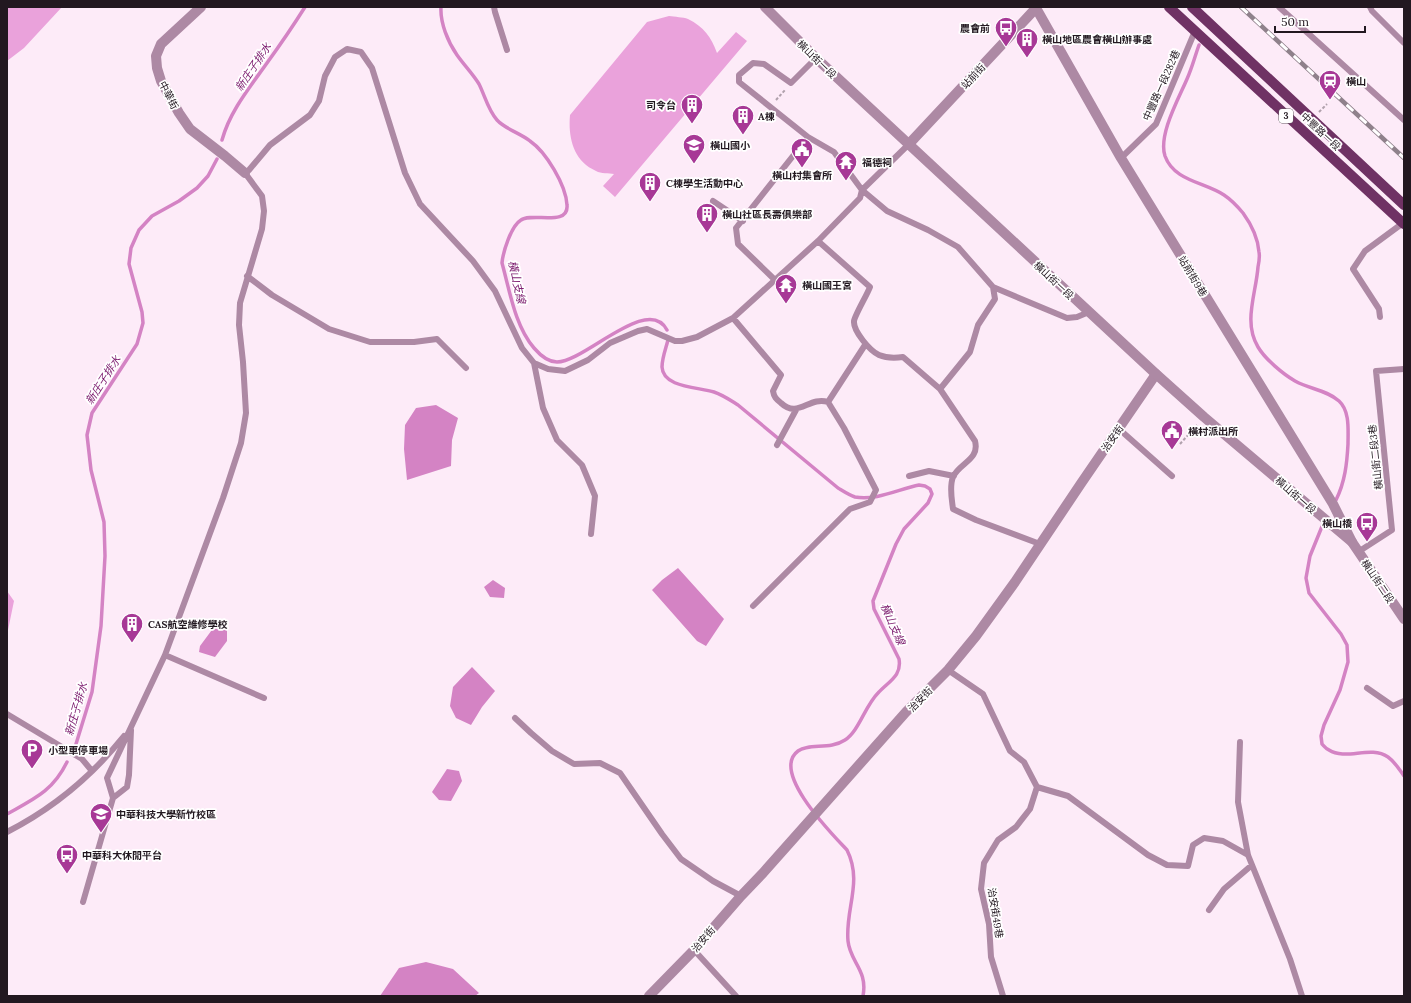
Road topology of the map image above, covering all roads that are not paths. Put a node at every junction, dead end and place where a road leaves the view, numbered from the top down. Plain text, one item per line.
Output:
1 (202, 7) edge
2 (494, 7) edge
3 (766, 7) edge
4 (1169, 7) edge
5 (1192, 7) edge
6 (1279, 7) edge
7 (1037, 8) edge
8 (1371, 9) edge
9 (1195, 31) junction
10 (1404, 44) edge
11 (507, 50) dead end
12 (816, 58) junction
13 (1404, 120) edge
14 (808, 137) junction
15 (908, 145) junction
16 (1121, 158) junction
17 (244, 173) junction
18 (862, 190) junction
19 (713, 201) dead end
20 (1404, 205) edge
21 (742, 221) junction
22 (1403, 224) edge
23 (818, 241) junction
24 (248, 276) junction
25 (775, 280) junction
26 (993, 287) junction
27 (1089, 312) junction
28 (1380, 317) dead end
29 (733, 318) junction
30 (866, 344) junction
31 (534, 362) junction
32 (466, 368) dead end
33 (1404, 369) edge
34 (1156, 374) junction
35 (940, 389) junction
36 (828, 402) junction
37 (796, 410) junction
38 (1118, 429) junction
39 (777, 445) dead end
40 (909, 476) dead end
41 (954, 476) junction
42 (1172, 476) dead end
43 (592, 534) dead end
44 (1352, 542) junction
45 (1040, 544) junction
46 (1358, 552) junction
47 (753, 606) dead end
48 (1404, 620) edge
49 (165, 654) junction
50 (948, 670) junction
51 (1367, 688) dead end
52 (264, 698) dead end
53 (1404, 701) edge
54 (7, 714) edge
55 (515, 718) dead end
56 (131, 727) junction
57 (1240, 742) dead end
58 (92, 771) junction
59 (1037, 788) junction
60 (113, 798) junction
61 (7, 832) edge
62 (1248, 855) junction
63 (1252, 865) junction
64 (741, 896) junction
65 (83, 902) dead end
66 (1209, 910) dead end
67 (694, 950) junction
68 (649, 996) edge
69 (736, 996) edge
70 (1003, 996) edge
71 (1302, 996) edge

1 - 17 street, 中華街
2 - 11 lane
3 - 12 street, 橫山街一段
4 - 9 main road, 中豐路一段 / 3
5 - 20 main road, 中豐路一段 / 3
6 - 13 lane
7 - 15 street, 站前街
7 - 16 street, 站前街9巷
8 - 10 lane
9 - 16 lane, 中豐路一段282巷
9 - 22 main road, 中豐路一段 / 3
12 - 14 lane
12 - 15 street, 橫山街一段
14 - 18 lane
14 - 21 lane
15 - 18 lane
15 - 27 street, 橫山街一段
16 - 44 street, 站前街9巷
17 - 24 lane
17 - 31 lane
18 - 23 lane
18 - 26 lane
19 - 21 lane
21 - 25 lane
22 - 28 lane
23 - 25 lane
23 - 30 lane
24 - 32 lane
24 - 49 lane
25 - 29 lane
26 - 27 lane
26 - 35 lane
27 - 34 street, 橫山街一段
29 - 31 lane
29 - 37 lane
30 - 35 lane
30 - 36 lane
31 - 43 lane
33 - 46 lane, 橫山街二段3巷
34 - 38 street, 治安街
34 - 44 street, 橫山街一段
35 - 41 lane
36 - 37 lane
36 - 47 lane
37 - 39 lane
38 - 42 lane
38 - 45 street, 治安街
40 - 41 lane
41 - 45 lane
44 - 46 street, 橫山街二段
45 - 50 street, 治安街
46 - 48 street, 橫山街二段
49 - 52 lane
49 - 56 lane
50 - 59 lane
50 - 64 street, 治安街
51 - 53 lane
54 - 58 lane
55 - 64 lane
56 - 58 lane
56 - 60 lane
56 - 60 lane
57 - 62 lane
58 - 61 lane
59 - 62 lane
59 - 70 lane, 治安街49巷
60 - 65 lane
62 - 63 lane
63 - 66 lane
63 - 71 lane
64 - 67 street, 治安街
67 - 68 street, 治安街
67 - 69 lane

